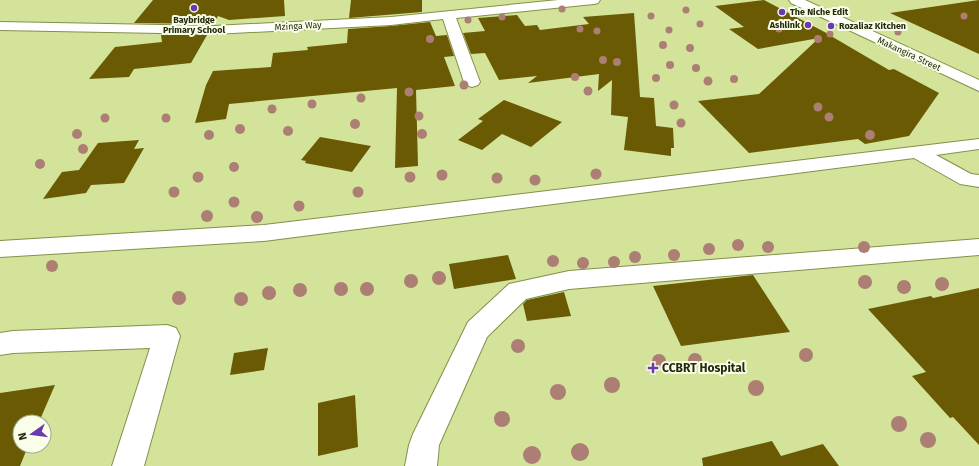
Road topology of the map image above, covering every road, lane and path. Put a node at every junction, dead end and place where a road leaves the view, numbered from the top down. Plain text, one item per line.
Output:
1 (594, 0) edge
2 (795, 0) edge
3 (448, 15) junction
4 (0, 26) edge
5 (472, 82) dead end
6 (979, 86) edge
7 (979, 144) edge
8 (917, 152) junction
9 (979, 181) edge
10 (979, 247) edge
11 (0, 249) edge
12 (0, 344) edge
13 (128, 466) edge
14 (421, 466) edge

1 - 3 street, Mzinga Way
2 - 6 street, Makangira Street
3 - 4 street, Mzinga Way
3 - 5 street
7 - 8 street
8 - 9 street
8 - 11 street
10 - 14 street
12 - 13 street

